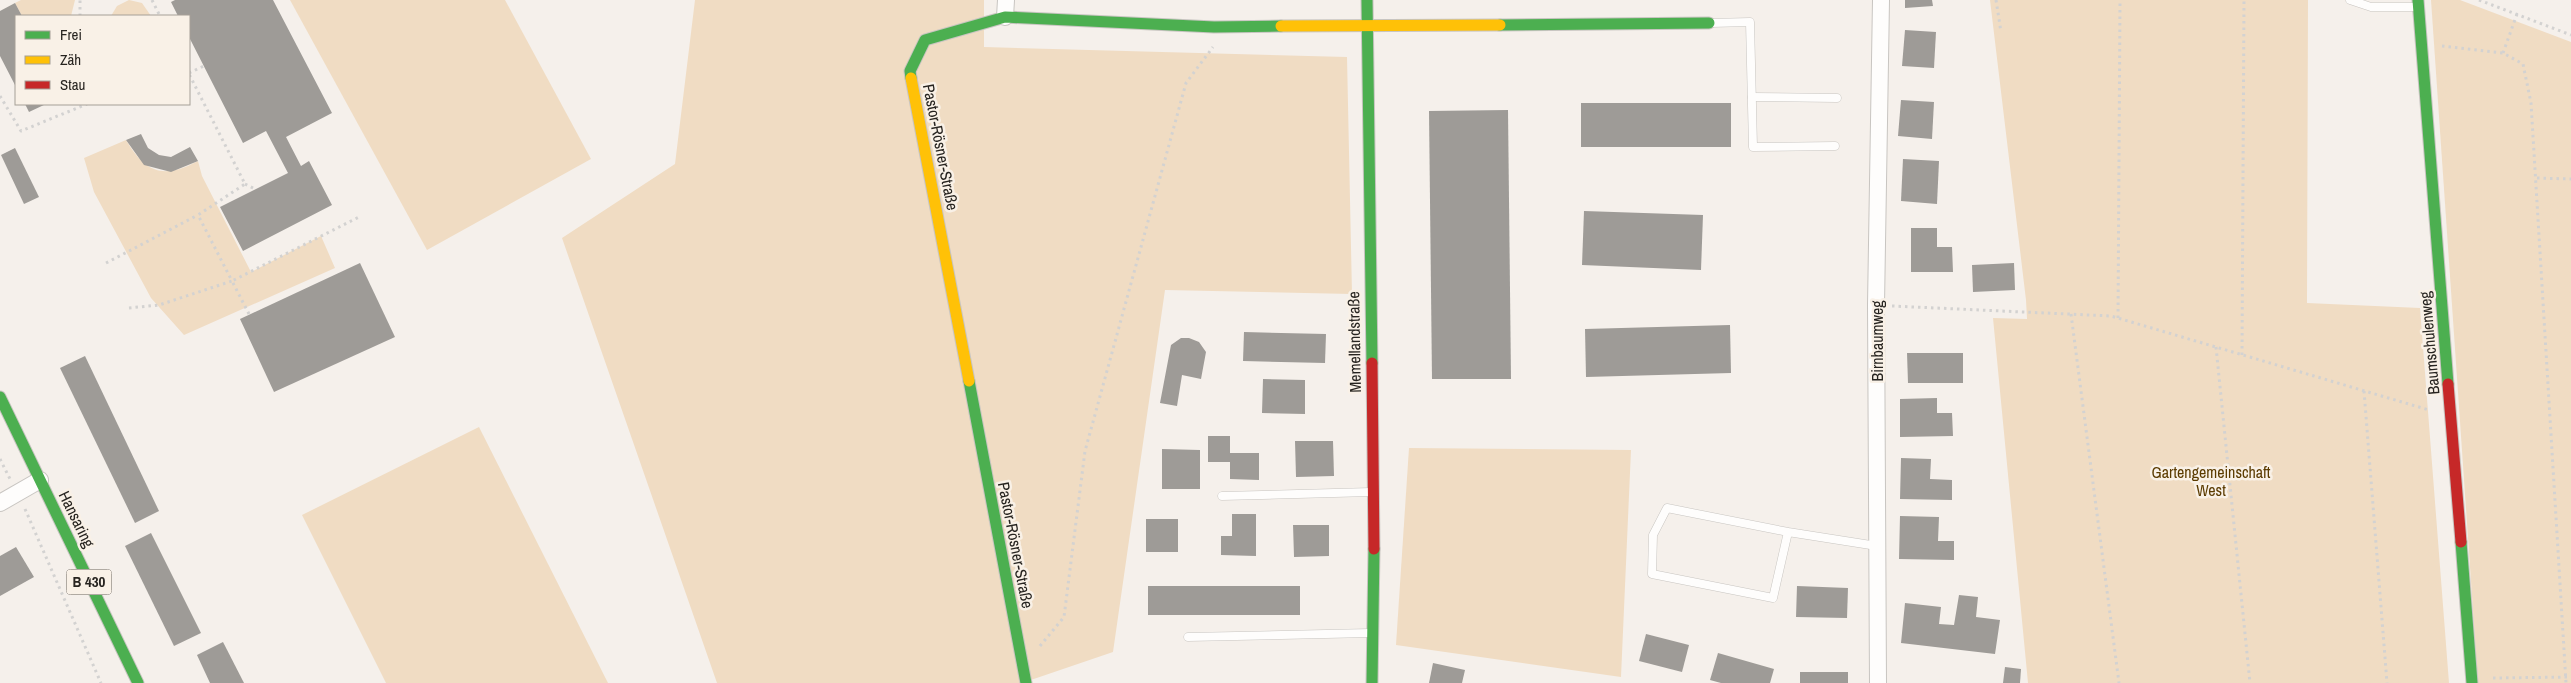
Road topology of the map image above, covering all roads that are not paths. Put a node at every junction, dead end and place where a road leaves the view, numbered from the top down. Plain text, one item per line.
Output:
1 (1006, 0) edge
2 (1367, 0) edge
3 (1881, 0) edge
4 (2350, 0) edge
5 (2419, 3) edge
6 (1005, 17) junction
7 (1709, 23) joint
8 (1367, 27) junction
9 (1752, 97) junction
10 (1837, 98) dead end
11 (1835, 146) dead end
12 (0, 396) edge
13 (40, 480) junction
14 (1372, 492) junction
15 (1222, 496) dead end
16 (0, 503) edge
17 (1788, 532) junction
18 (1877, 546) junction
19 (1372, 633) junction
20 (1188, 637) dead end
21 (2472, 681) edge
22 (138, 683) edge
23 (1026, 683) edge
24 (1372, 683) edge
25 (1878, 683) edge

1 - 6 street
2 - 8 street, Memellandstraße
3 - 18 street, Birnbaumweg
4 - 5 lane
5 - 21 street, Baumschulenweg
6 - 8 street, Pastor-Rösner-Straße
6 - 23 street, Pastor-Rösner-Straße
7 - 8 street, Pastor-Rösner-Straße
7 - 9 lane
8 - 14 street, Memellandstraße
9 - 10 lane
9 - 11 lane
12 - 13 street, Hansaring / B 430
13 - 16 street
13 - 22 street, Hansaring / B 430
14 - 15 lane
14 - 19 street, Memellandstraße
17 - 17 lane
17 - 18 lane
18 - 25 street, Birnbaumweg
19 - 20 lane
19 - 24 street, Memellandstraße

